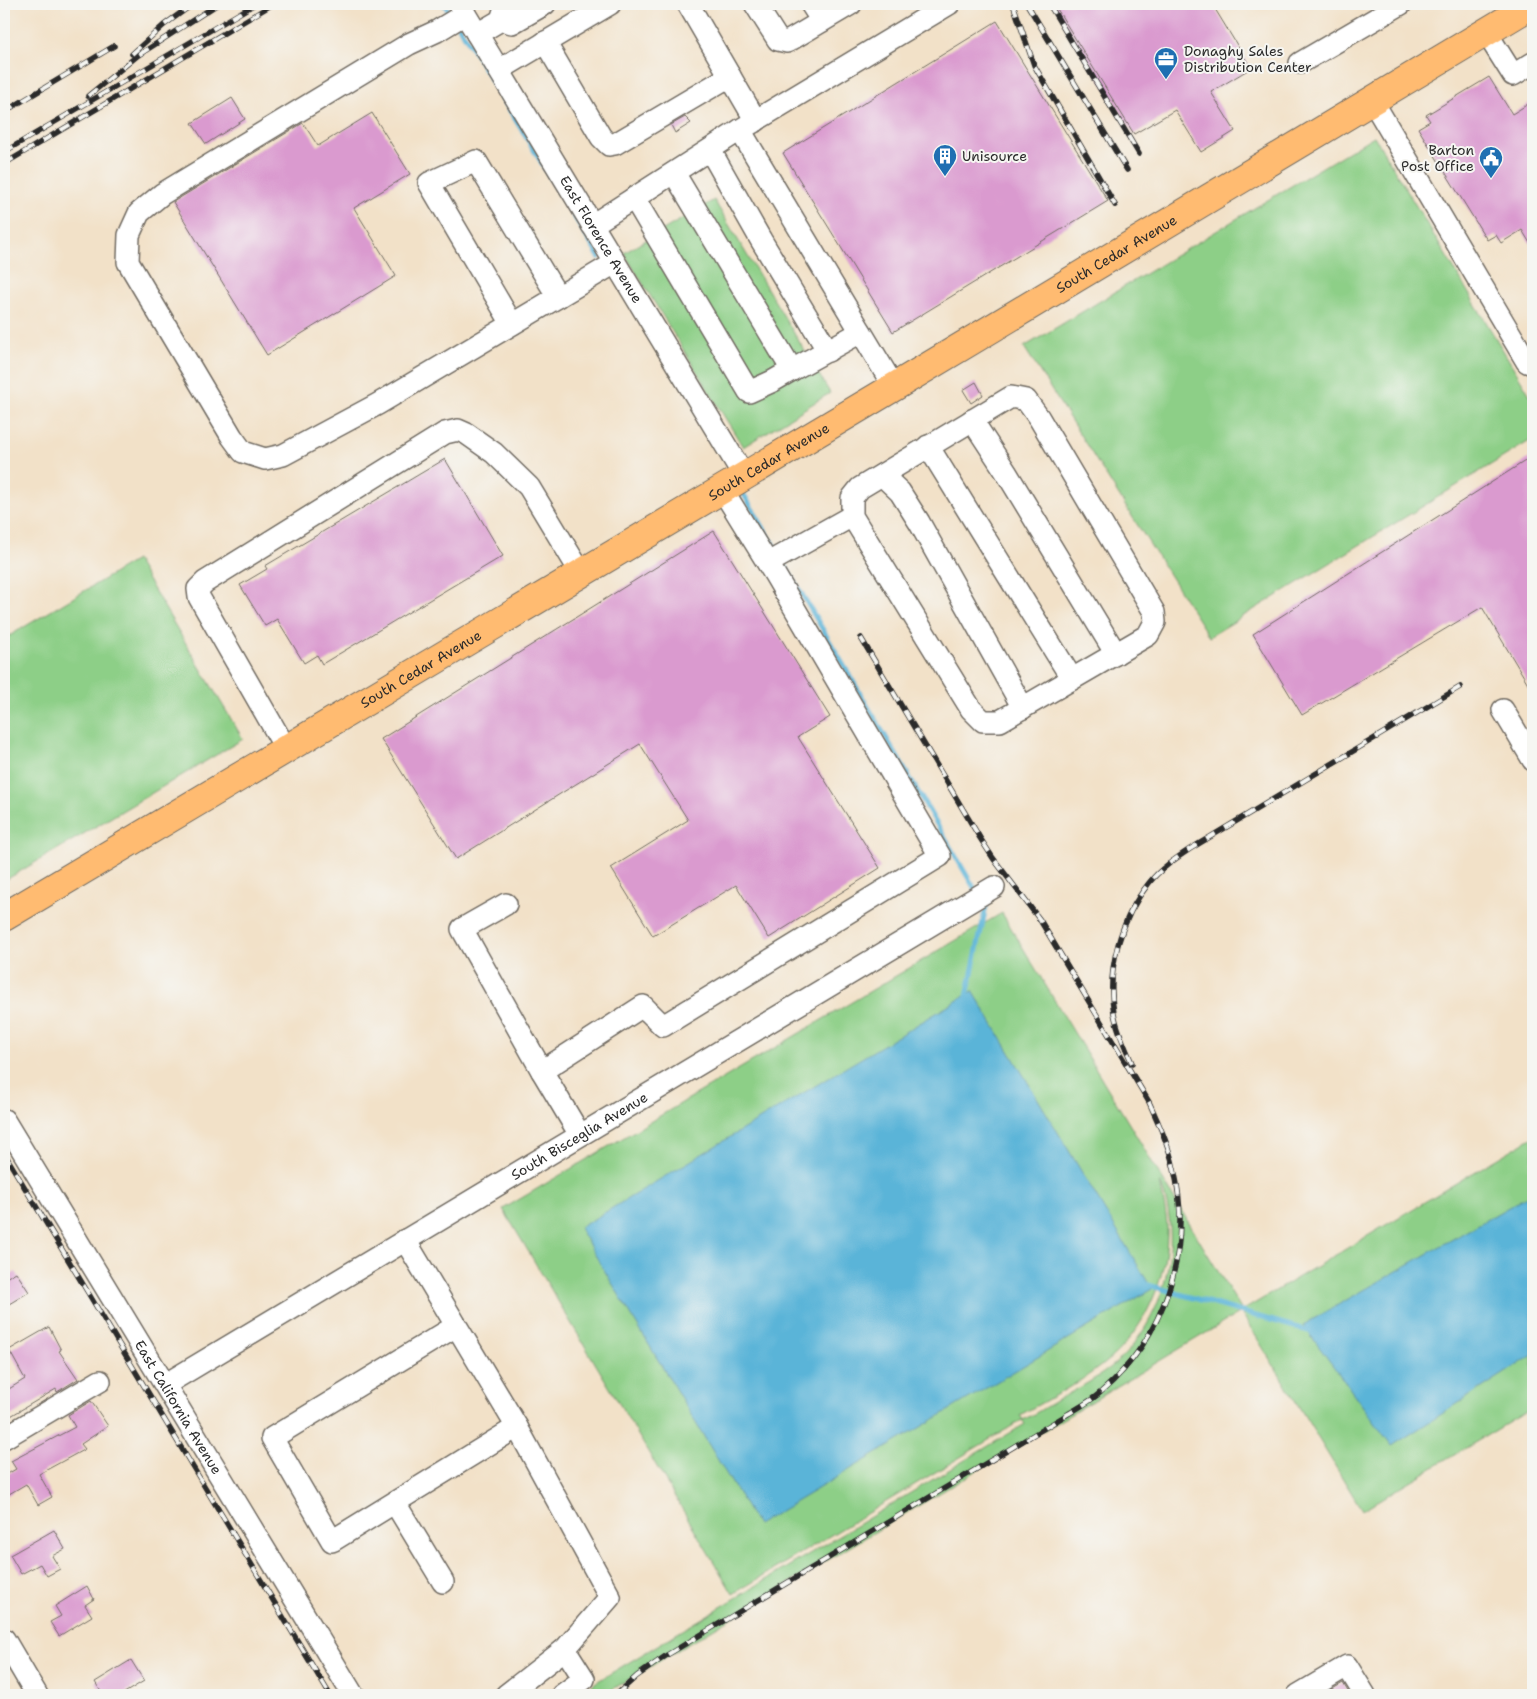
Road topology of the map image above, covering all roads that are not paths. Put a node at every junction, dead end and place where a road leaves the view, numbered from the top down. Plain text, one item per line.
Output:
1 (545, 4) edge
2 (610, 4) edge
3 (688, 4) edge
4 (755, 4) edge
5 (851, 4) edge
6 (949, 4) edge
7 (1401, 4) edge
8 (1533, 4) edge
9 (462, 9) edge
10 (506, 12) edge
11 (816, 12) edge
12 (1486, 32) junction
13 (477, 34) junction
14 (545, 42) junction
15 (1300, 63) dead end
16 (1529, 68) edge
17 (499, 70) junction
18 (730, 76) junction
19 (1372, 100) junction
20 (748, 126) junction
21 (710, 150) junction
22 (674, 173) junction
23 (634, 198) junction
24 (592, 225) junction
25 (615, 263) junction
26 (558, 297) junction
27 (512, 324) junction
28 (861, 332) junction
29 (828, 351) junction
30 (1533, 364) edge
31 (792, 370) junction
32 (894, 387) junction
33 (972, 420) junction
34 (928, 446) junction
35 (882, 474) junction
36 (733, 482) junction
37 (852, 516) junction
38 (768, 563) junction
39 (581, 573) junction
40 (1116, 654) junction
41 (1072, 679) junction
42 (1023, 708) junction
43 (1503, 710) dead end
44 (286, 749) junction
45 (1533, 760) edge
46 (994, 887) dead end
47 (506, 904) dead end
48 (4, 918) edge
49 (542, 1071) junction
50 (4, 1120) edge
51 (580, 1135) junction
52 (405, 1240) junction
53 (456, 1326) junction
54 (100, 1382) dead end
55 (166, 1384) junction
56 (517, 1427) junction
57 (4, 1438) edge
58 (395, 1503) junction
59 (443, 1582) dead end
60 (4, 1639) edge
61 (565, 1649) junction
62 (38, 1695) edge
63 (353, 1695) edge
64 (506, 1695) edge
65 (562, 1695) edge
66 (1298, 1695) edge
67 (1365, 1695) edge

1 - 10 street
2 - 14 street
3 - 18 street
4 - 11 street
5 - 11 street
6 - 20 street
7 - 15 street
8 - 12 main road, South Cedar Avenue
9 - 13 street, East Florence Avenue
9 - 27 street
10 - 13 street
12 - 16 street
12 - 19 main road, South Cedar Avenue
13 - 17 street, East Florence Avenue
14 - 17 street
14 - 18 street
17 - 24 street, East Florence Avenue
18 - 20 street
19 - 30 street
19 - 32 main road, South Cedar Avenue
20 - 21 street
20 - 28 street
21 - 22 street
21 - 29 street
22 - 23 street
22 - 31 street
23 - 24 street
23 - 31 street
24 - 25 street, East Florence Avenue
25 - 26 street
25 - 36 street, East Florence Avenue
26 - 27 street
26 - 27 street
28 - 29 street
28 - 32 street
29 - 31 street
32 - 36 main road, South Cedar Avenue
33 - 34 street
33 - 40 street
33 - 40 street
34 - 35 street
34 - 41 street
35 - 37 street
35 - 42 street
36 - 38 street, East Florence Avenue
36 - 39 main road, South Cedar Avenue
37 - 38 street
37 - 42 street
38 - 49 street, East Florence Avenue
39 - 44 main road, South Cedar Avenue
39 - 44 street
40 - 41 street
41 - 42 street
43 - 45 street
44 - 48 main road, South Cedar Avenue
46 - 51 street, South Bisceglia Avenue
47 - 49 street
49 - 51 street
50 - 55 street, East California Avenue
51 - 52 street, South Bisceglia Avenue
52 - 53 street
52 - 55 street, South Bisceglia Avenue
53 - 56 street
53 - 58 street
54 - 57 street
55 - 63 street, East California Avenue
56 - 58 street
56 - 61 street
58 - 59 street
60 - 62 street
61 - 64 street
61 - 65 street
66 - 67 street

